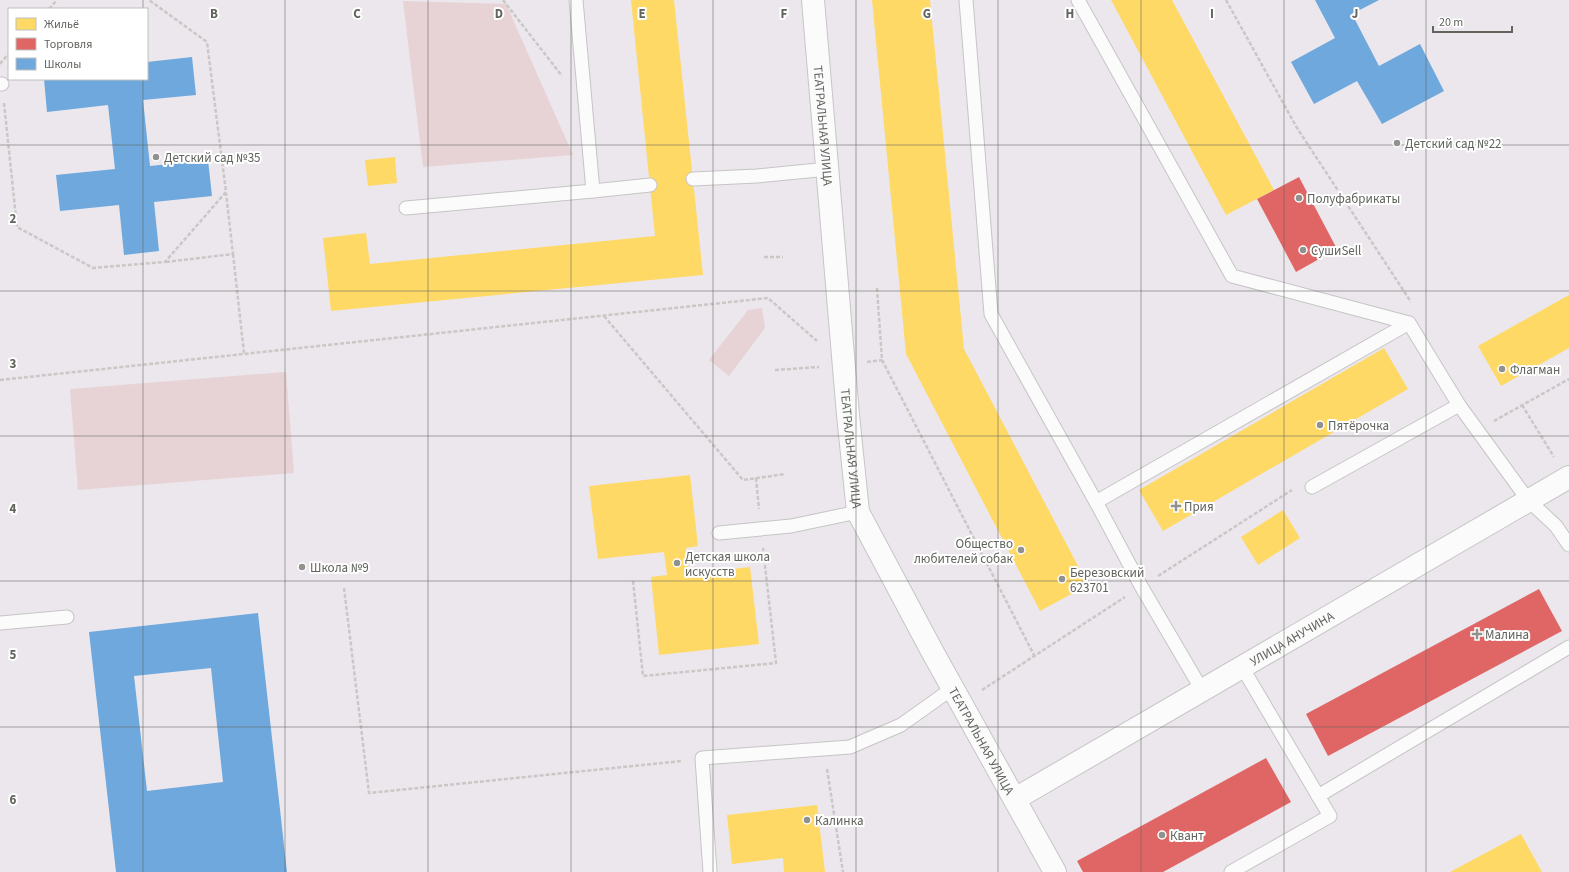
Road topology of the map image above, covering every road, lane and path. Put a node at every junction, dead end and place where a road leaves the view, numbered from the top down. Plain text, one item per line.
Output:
1 (57, 0) edge
2 (149, 0) edge
3 (504, 0) edge
4 (576, 0) edge
5 (813, 0) edge
6 (969, 0) edge
7 (1078, 0) edge
8 (1226, 0) edge
9 (50, 8) edge
10 (8, 54) edge
11 (1, 84) edge
12 (585, 107) junction
13 (828, 169) junction
14 (693, 179) dead end
15 (650, 185) dead end
16 (593, 191) junction
17 (226, 192) junction
18 (406, 208) dead end
19 (233, 254) junction
20 (783, 257) dead end
21 (764, 258) dead end
22 (165, 262) junction
23 (877, 288) dead end
24 (1414, 307) dead end
25 (604, 316) junction
26 (1410, 323) junction
27 (244, 354) junction
28 (844, 365) junction
29 (775, 370) dead end
30 (1569, 379) edge
31 (0, 380) edge
32 (1459, 405) junction
33 (1522, 405) junction
34 (1489, 424) dead end
35 (785, 474) dead end
36 (756, 478) junction
37 (1568, 478) edge
38 (1312, 487) dead end
39 (1295, 488) dead end
40 (1528, 500) junction
41 (1096, 502) junction
42 (858, 512) junction
43 (762, 530) junction
44 (719, 533) dead end
45 (1569, 545) edge
46 (634, 581) dead end
47 (1141, 586) junction
48 (344, 588) dead end
49 (67, 617) dead end
50 (0, 623) edge
51 (1569, 647) edge
52 (1242, 667) junction
53 (953, 688) junction
54 (1202, 690) junction
55 (824, 749) junction
56 (702, 758) junction
57 (1318, 796) junction
58 (1015, 799) junction
59 (710, 872) edge
60 (843, 872) edge
61 (1055, 872) edge
62 (1231, 872) edge

1 - 9 path
2 - 17 path
3 - 12 path
4 - 12 lane
5 - 13 street, ТЕАТРАЛЬНАЯ УЛИЦА
6 - 41 lane
7 - 26 lane
8 - 24 path
10 - 11 path
11 - 22 path
12 - 16 lane
13 - 14 lane
13 - 28 street, ТЕАТРАЛЬНАЯ УЛИЦА
15 - 16 lane
16 - 18 lane
17 - 19 path
17 - 22 path
19 - 22 path
19 - 27 path
20 - 21 path
23 - 47 path
25 - 27 path
25 - 28 path
25 - 36 path
26 - 32 lane
26 - 41 lane
27 - 31 path
28 - 29 path
28 - 42 street, ТЕАТРАЛЬНАЯ УЛИЦА
30 - 33 path
32 - 38 lane
32 - 40 lane
33 - 34 path
33 - 37 path
35 - 36 path
36 - 43 path
37 - 40 street, УЛИЦА АНУЧИНА
39 - 47 path
40 - 45 lane
40 - 52 street, УЛИЦА АНУЧИНА
41 - 47 lane
42 - 43 lane
42 - 53 street, ТЕАТРАЛЬНАЯ УЛИЦА
43 - 44 lane
43 - 46 path
47 - 54 lane
48 - 56 path
49 - 50 lane
51 - 57 lane
52 - 54 street, УЛИЦА АНУЧИНА
52 - 57 lane
53 - 55 lane
53 - 58 street, ТЕАТРАЛЬНАЯ УЛИЦА
54 - 58 street, УЛИЦА АНУЧИНА
55 - 56 lane
55 - 60 path
56 - 59 lane
57 - 62 lane
58 - 61 street, ТЕАТРАЛЬНАЯ УЛИЦА

